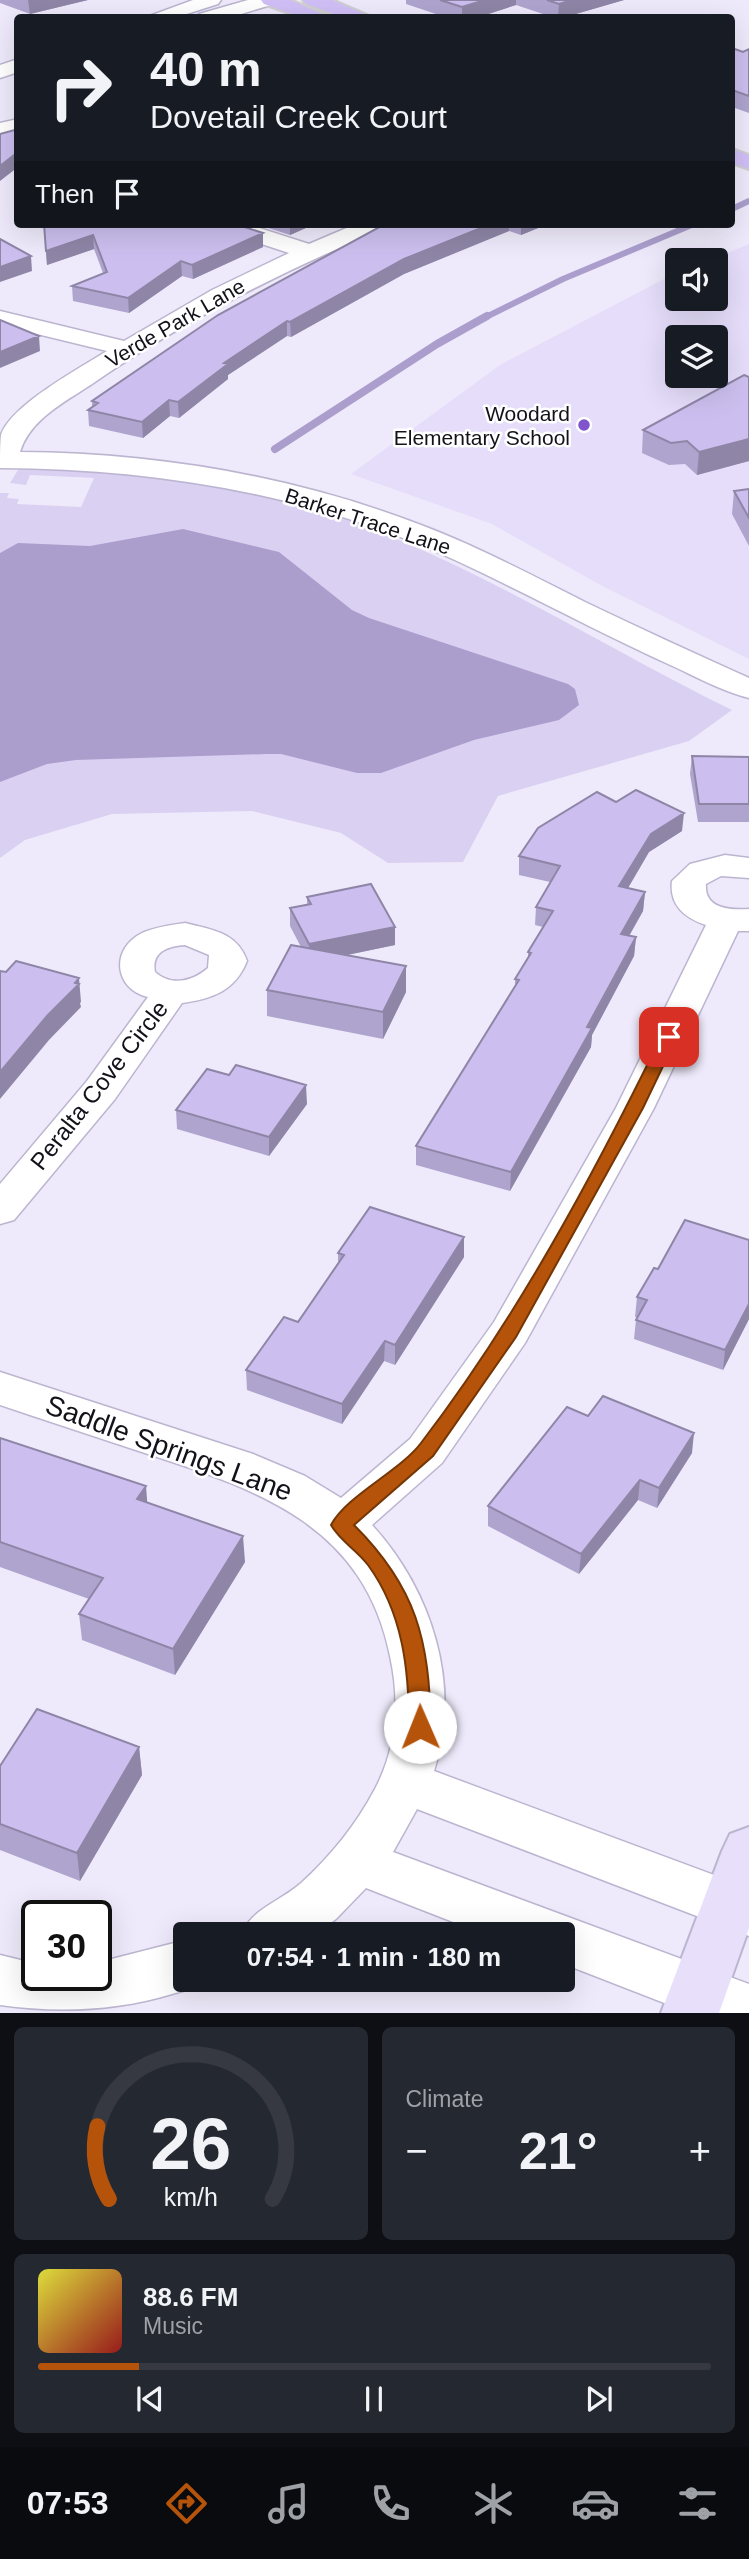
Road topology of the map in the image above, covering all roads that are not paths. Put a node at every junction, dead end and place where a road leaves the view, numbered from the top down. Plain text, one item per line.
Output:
1 (212, 0) edge
2 (269, 0) edge
3 (313, 0) edge
4 (166, 14) edge
5 (220, 14) edge
6 (311, 14) edge
7 (353, 14) edge
8 (236, 228) edge
9 (366, 228) edge
10 (310, 252) junction
11 (0, 318) edge
12 (127, 349) junction
13 (2, 460) edge
14 (749, 689) edge
15 (749, 867) edge
16 (738, 920) edge
17 (171, 992) dead end
18 (0, 1210) edge
19 (0, 1388) edge
20 (341, 1525) junction
21 (404, 1782) junction
22 (749, 1851) edge
23 (356, 1861) junction
24 (740, 1908) edge
25 (287, 1922) edge
26 (516, 1922) edge
27 (575, 1945) edge
28 (173, 1971) edge
29 (0, 1980) edge
30 (105, 2001) edge
31 (694, 2002) edge
32 (749, 2010) edge

1 - 4 street
2 - 5 street
2 - 6 main road
3 - 7 main road
8 - 10 street
9 - 10 street, Verde Park Lane
10 - 12 street, Verde Park Lane
11 - 12 street
12 - 13 street, Verde Park Lane
13 - 14 street, Barker Trace Lane
15 - 16 street
16 - 20 street
17 - 18 street, Peralta Cove Circle
19 - 20 street, Saddle Springs Lane
20 - 21 street, Saddle Springs Lane
21 - 23 street, Saddle Springs Lane
21 - 24 street
22 - 24 main road
23 - 25 street, Saddle Springs Lane
23 - 26 street
24 - 31 main road
27 - 31 street
28 - 30 street
29 - 30 street
31 - 32 street

